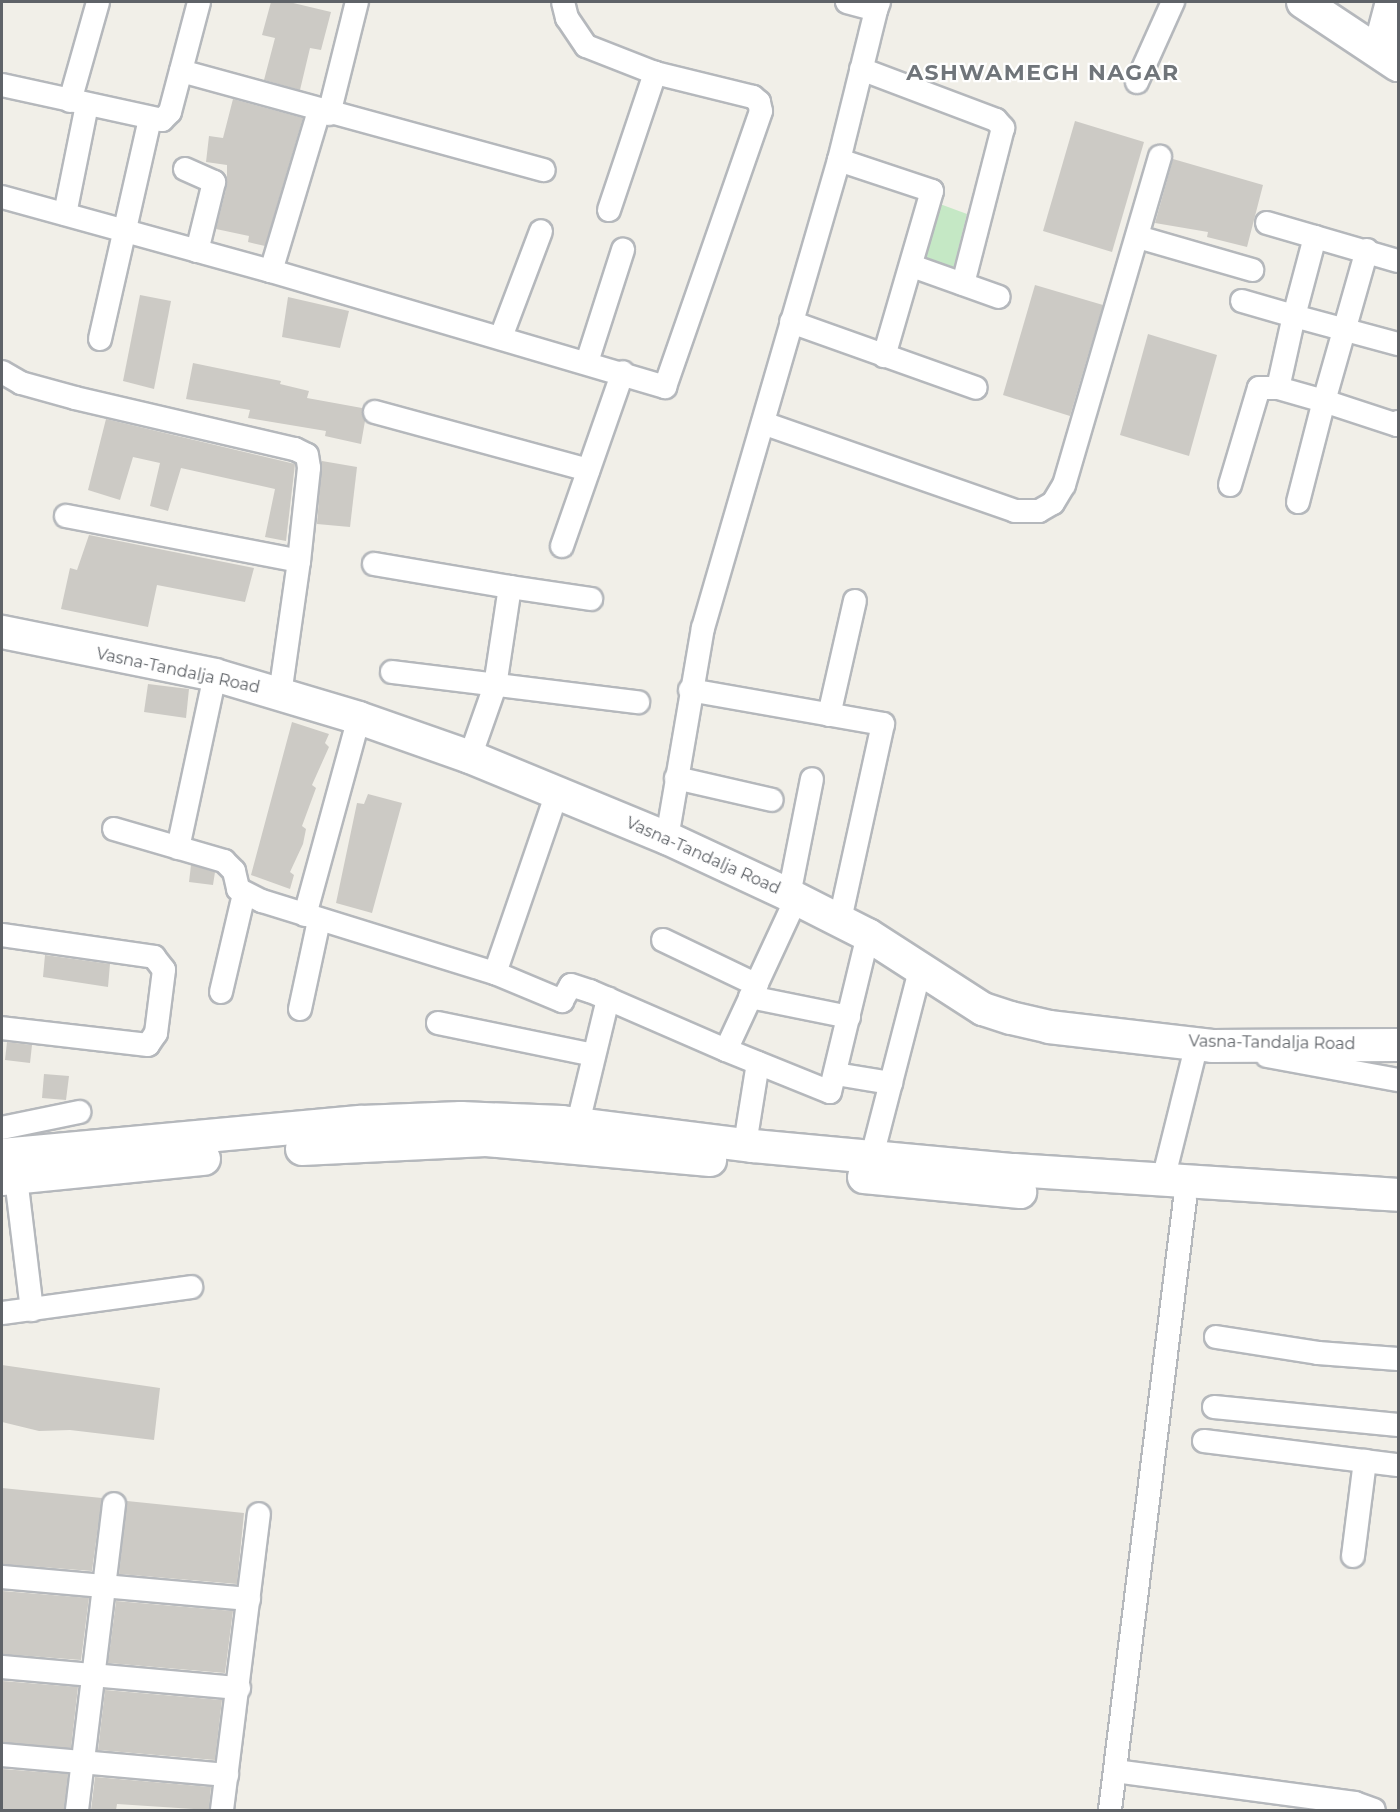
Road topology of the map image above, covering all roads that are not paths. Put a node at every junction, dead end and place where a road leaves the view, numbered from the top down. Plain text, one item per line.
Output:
1 (98, 2) edge
2 (199, 2) edge
3 (357, 2) edge
4 (563, 2) edge
5 (847, 2) edge
6 (1173, 2) edge
7 (1303, 2) edge
8 (1336, 2) edge
9 (1392, 2) edge
10 (878, 6) edge
11 (1390, 48) edge
12 (861, 69) junction
13 (181, 71) junction
14 (656, 73) junction
15 (1137, 82) dead end
16 (2, 85) edge
17 (79, 103) junction
18 (324, 113) junction
19 (150, 119) junction
20 (1160, 157) dead end
21 (839, 160) junction
22 (185, 169) dead end
23 (544, 170) dead end
24 (2, 197) edge
25 (609, 210) dead end
26 (64, 214) junction
27 (1267, 223) dead end
28 (127, 231) junction
29 (541, 231) dead end
30 (1138, 237) junction
31 (1315, 237) junction
32 (623, 250) dead end
33 (1366, 250) junction
34 (197, 251) junction
35 (1398, 261) edge
36 (912, 266) junction
37 (1252, 270) dead end
38 (271, 271) junction
39 (963, 284) junction
40 (999, 297) dead end
41 (1242, 301) dead end
42 (1294, 316) junction
43 (791, 322) junction
44 (1345, 329) junction
45 (501, 337) junction
46 (100, 339) dead end
47 (1398, 344) edge
48 (884, 356) junction
49 (586, 362) junction
50 (2, 372) edge
51 (623, 372) junction
52 (976, 388) dead end
53 (1278, 388) junction
54 (1324, 401) junction
55 (375, 412) dead end
56 (1398, 422) edge
57 (763, 423) junction
58 (588, 470) junction
59 (1230, 484) dead end
60 (1298, 502) dead end
61 (66, 516) dead end
62 (562, 546) dead end
63 (299, 561) junction
64 (374, 564) dead end
65 (510, 587) junction
66 (591, 599) dead end
67 (855, 601) dead end
68 (2, 632) edge
69 (392, 672) dead end
70 (215, 675) junction
71 (495, 686) junction
72 (690, 690) junction
73 (280, 694) junction
74 (638, 702) dead end
75 (829, 715) junction
76 (359, 718) junction
77 (470, 757) junction
78 (676, 778) junction
79 (812, 779) dead end
80 (556, 793) junction
81 (772, 800) dead end
82 (114, 830) dead end
83 (667, 838) junction
84 (178, 848) junction
85 (244, 894) junction
86 (793, 897) junction
87 (312, 917) junction
88 (840, 920) junction
89 (2, 935) edge
90 (868, 935) junction
91 (663, 940) dead end
92 (920, 970) junction
93 (495, 973) junction
94 (753, 991) junction
95 (221, 992) dead end
96 (608, 999) junction
97 (300, 1009) dead end
98 (849, 1017) junction
99 (438, 1023) dead end
100 (2, 1028) edge
101 (1204, 1045) junction
102 (1398, 1045) edge
103 (726, 1050) junction
104 (594, 1055) junction
105 (758, 1063) junction
106 (836, 1074) junction
107 (1398, 1080) edge
108 (891, 1083) junction
109 (79, 1112) dead end
110 (578, 1124) junction
111 (2, 1128) edge
112 (745, 1144) junction
113 (872, 1156) junction
114 (6, 1171) edge
115 (1174, 1190) junction
116 (1398, 1195) edge
117 (1398, 1209) edge
118 (191, 1287) dead end
119 (32, 1311) junction
120 (2, 1313) edge
121 (1216, 1337) dead end
122 (1398, 1359) edge
123 (1214, 1407) dead end
124 (1398, 1425) edge
125 (1204, 1441) dead end
126 (1365, 1461) junction
127 (1398, 1465) edge
128 (114, 1504) dead end
129 (259, 1514) dead end
130 (1353, 1556) dead end
131 (2, 1577) edge
132 (106, 1586) junction
133 (249, 1599) junction
134 (2, 1667) edge
135 (93, 1674) junction
136 (238, 1688) junction
137 (2, 1755) edge
138 (82, 1762) junction
139 (1115, 1771) junction
140 (227, 1775) junction
141 (77, 1810) edge
142 (222, 1810) edge
143 (1110, 1810) edge
144 (1374, 1810) edge

1 - 17 street
2 - 13 street
3 - 18 street
4 - 14 street
5 - 10 street
6 - 15 street
7 - 11 street
8 - 11 street
9 - 11 street
10 - 12 street
12 - 21 street
12 - 39 street
13 - 18 street
13 - 19 street
14 - 25 street
14 - 51 street
16 - 17 street
17 - 19 street
17 - 26 street
18 - 23 street
18 - 38 street
19 - 28 street
20 - 30 street
21 - 36 street
21 - 43 street
22 - 34 street
24 - 26 street
26 - 28 street
27 - 31 street
28 - 34 street
28 - 46 street
29 - 45 street
30 - 37 street
30 - 57 street
31 - 33 street
31 - 42 street
32 - 49 street
33 - 35 street
33 - 44 street
34 - 38 street
36 - 39 street
36 - 48 street
38 - 45 street
39 - 40 street
41 - 42 street
42 - 44 street
42 - 53 street
43 - 48 street
43 - 57 street
44 - 47 street
44 - 54 street
45 - 49 street
48 - 52 street
49 - 51 street
50 - 63 street
51 - 58 street
53 - 54 street
53 - 59 street
54 - 56 street
54 - 60 street
55 - 58 street
57 - 72 street
58 - 62 street
61 - 63 street
63 - 73 street
64 - 65 street
65 - 66 street
65 - 71 street
67 - 75 street
68 - 70 street, Vasna-Tandalja Road
69 - 71 street
70 - 73 street, Vasna-Tandalja Road
70 - 84 street
71 - 74 street
71 - 77 street
72 - 75 street
72 - 78 street
73 - 76 street, Vasna-Tandalja Road
75 - 88 street
76 - 77 street, Vasna-Tandalja Road
76 - 87 street
77 - 80 street, Vasna-Tandalja Road
78 - 81 street
78 - 83 street
79 - 86 street
80 - 83 street, Vasna-Tandalja Road
80 - 93 street
82 - 84 street
83 - 86 street, Vasna-Tandalja Road
84 - 85 street
85 - 87 street
85 - 95 street
86 - 88 street, Vasna-Tandalja Road
86 - 94 street
87 - 93 street
87 - 97 street
88 - 90 street, Vasna-Tandalja Road
89 - 100 street
90 - 92 street, Vasna-Tandalja Road
90 - 98 street
91 - 94 street
92 - 101 street, Vasna-Tandalja Road
92 - 108 street
93 - 96 street
94 - 98 street
94 - 103 street
96 - 103 street
96 - 104 street
98 - 106 street
99 - 104 street
101 - 102 street, Vasna-Tandalja Road
101 - 107 street
101 - 115 street
103 - 105 street
104 - 110 street
105 - 106 street
105 - 112 street
106 - 108 street
108 - 113 street
109 - 111 street
110 - 112 street
110 - 114 street
112 - 113 street
113 - 115 street
114 - 115 street
114 - 119 street
115 - 116 street
115 - 117 street
115 - 139 street
118 - 119 street
119 - 120 street
121 - 122 street
123 - 124 street
125 - 126 street
126 - 127 street
126 - 130 street
128 - 132 street
129 - 133 street
131 - 132 street
132 - 133 street
132 - 135 street
133 - 136 street
134 - 135 street
135 - 136 street
135 - 138 street
136 - 140 street
137 - 138 street
138 - 140 street
138 - 141 street
139 - 143 street
139 - 144 street
140 - 142 street

